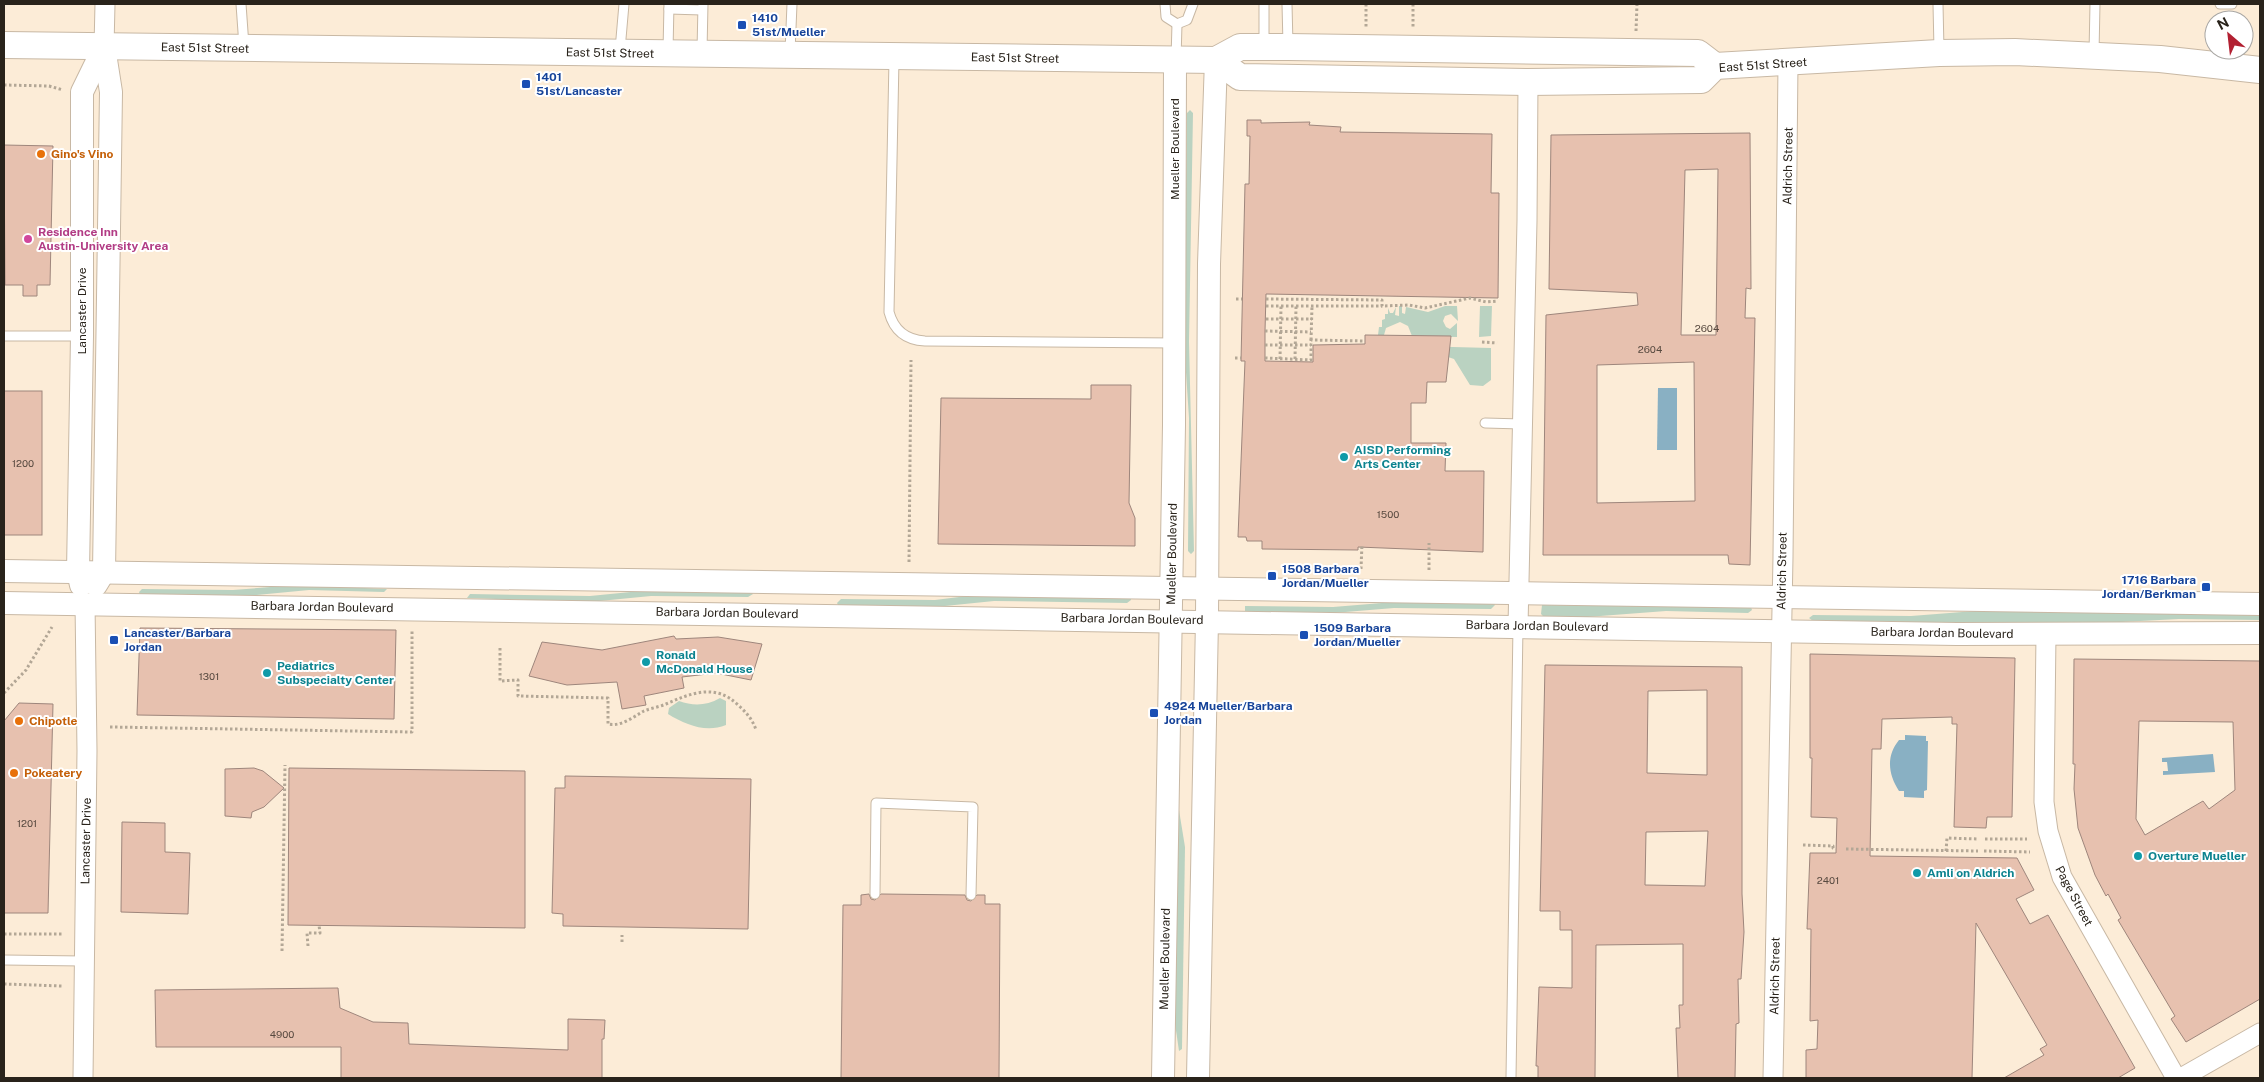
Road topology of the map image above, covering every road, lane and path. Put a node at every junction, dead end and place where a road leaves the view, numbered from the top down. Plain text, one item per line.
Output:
1 (104, 4) edge
2 (241, 4) edge
3 (624, 4) edge
4 (792, 4) edge
5 (1165, 4) edge
6 (1193, 4) edge
7 (1264, 4) edge
8 (1287, 4) edge
9 (1366, 4) edge
10 (1412, 4) edge
11 (1637, 4) edge
12 (1938, 4) edge
13 (2095, 4) edge
14 (2220, 4) edge
15 (2232, 4) edge
16 (669, 7) edge
17 (703, 7) edge
18 (1177, 24) junction
19 (1366, 30) dead end
20 (1413, 30) dead end
21 (1636, 34) dead end
22 (4, 45) edge
23 (104, 47) junction
24 (1276, 47) junction
25 (244, 48) junction
26 (620, 53) junction
27 (1939, 53) junction
28 (668, 54) junction
29 (702, 54) junction
30 (790, 55) junction
31 (894, 56) junction
32 (2094, 56) junction
33 (1176, 60) junction
34 (1216, 60) junction
35 (1788, 63) junction
36 (1715, 66) junction
37 (2260, 70) edge
38 (1528, 82) junction
39 (4, 85) edge
40 (70, 92) dead end
41 (1236, 299) dead end
42 (1242, 299) dead end
43 (1266, 299) dead end
44 (1498, 301) dead end
45 (1266, 306) dead end
46 (1281, 306) junction
47 (1296, 306) junction
48 (1312, 306) junction
49 (1382, 306) junction
50 (1266, 318) dead end
51 (1281, 319) junction
52 (1296, 319) junction
53 (1312, 319) junction
54 (1265, 331) dead end
55 (1280, 332) junction
56 (1296, 332) junction
57 (1311, 332) junction
58 (4, 336) edge
59 (82, 336) junction
60 (1311, 340) junction
61 (1365, 341) dead end
62 (1482, 342) dead end
63 (1497, 343) dead end
64 (1175, 344) junction
65 (1265, 345) dead end
66 (1280, 345) junction
67 (1296, 345) junction
68 (1311, 346) junction
69 (1235, 358) dead end
70 (1241, 358) dead end
71 (1265, 358) dead end
72 (1280, 359) junction
73 (1295, 359) junction
74 (911, 360) dead end
75 (1485, 424) dead end
76 (1522, 424) junction
77 (1429, 543) dead end
78 (1362, 544) dead end
79 (909, 562) dead end
80 (1361, 569) dead end
81 (4, 570) edge
82 (1429, 570) dead end
83 (78, 572) junction
84 (104, 572) junction
85 (1172, 587) junction
86 (1208, 588) junction
87 (1518, 592) junction
88 (1782, 596) junction
89 (4, 602) edge
90 (85, 603) junction
91 (2260, 604) edge
92 (1171, 620) junction
93 (1207, 620) junction
94 (1518, 626) junction
95 (52, 627) dead end
96 (412, 628) dead end
97 (1781, 631) junction
98 (2260, 633) edge
99 (2046, 634) junction
100 (500, 648) dead end
101 (4, 692) edge
102 (110, 727) dead end
103 (756, 730) dead end
104 (285, 765) dead end
105 (1978, 839) dead end
106 (1985, 839) dead end
107 (2027, 839) dead end
108 (1804, 845) dead end
109 (1836, 849) dead end
110 (1846, 849) dead end
111 (1946, 850) junction
112 (1978, 851) dead end
113 (1984, 851) dead end
114 (2030, 852) dead end
115 (875, 894) dead end
116 (971, 895) dead end
117 (319, 925) dead end
118 (4, 934) edge
119 (63, 934) dead end
120 (622, 935) dead end
121 (622, 942) dead end
122 (308, 946) dead end
123 (282, 951) dead end
124 (4, 960) edge
125 (83, 961) junction
126 (4, 984) edge
127 (62, 986) dead end
128 (2260, 1033) edge
129 (83, 1078) edge
130 (1163, 1078) edge
131 (1198, 1078) edge
132 (1510, 1078) edge
133 (1773, 1078) edge
134 (2176, 1078) edge
135 (2181, 1078) edge

1 - 23 street
2 - 25 lane
3 - 26 lane
4 - 30 lane
5 - 18 lane
6 - 18 lane
7 - 24 lane
8 - 24 lane
9 - 19 path
10 - 20 path
11 - 21 path
12 - 27 lane
13 - 32 lane
14 - 15 lane
16 - 17 lane
16 - 28 lane
17 - 29 lane
18 - 33 lane
22 - 23 main road, East 51st Street
23 - 25 main road, East 51st Street
23 - 59 street, Lancaster Drive
23 - 84 street, Lancaster Drive
24 - 34 main road, East 51st Street
24 - 36 main road, East 51st Street
25 - 26 main road, East 51st Street
26 - 28 main road, East 51st Street
27 - 32 main road, East 51st Street
27 - 35 main road, East 51st Street
28 - 29 main road, East 51st Street
29 - 30 main road, East 51st Street
30 - 31 main road, East 51st Street
31 - 33 main road, East 51st Street
31 - 64 lane
32 - 37 main road, East 51st Street
33 - 34 main road, East 51st Street
33 - 64 street, Mueller Boulevard
34 - 38 main road, East 51st Street
34 - 86 street
35 - 36 main road, East 51st Street
35 - 88 street, Aldrich Street
36 - 38 main road, East 51st Street
38 - 76 street
39 - 40 path
41 - 42 path
43 - 49 path
44 - 49 path
45 - 46 path
46 - 47 path
46 - 51 path
47 - 48 path
47 - 52 path
48 - 49 path
48 - 53 path
50 - 51 path
51 - 52 path
51 - 55 path
52 - 53 path
52 - 56 path
53 - 57 path
54 - 55 path
55 - 56 path
55 - 66 path
56 - 57 path
56 - 67 path
57 - 60 path
58 - 59 lane
59 - 83 street, Lancaster Drive
60 - 61 path
60 - 68 path
62 - 63 path
64 - 85 street, Mueller Boulevard
65 - 66 path
66 - 67 path
66 - 72 path
67 - 68 path
67 - 73 path
68 - 73 path
69 - 70 path
71 - 72 path
72 - 73 path
74 - 79 path
75 - 76 lane
76 - 87 street
77 - 82 path
78 - 80 path
81 - 83 street
83 - 84 street
83 - 90 street, Lancaster Drive
84 - 85 street
84 - 90 street
85 - 86 street
85 - 92 street, Mueller Boulevard
86 - 87 street
86 - 93 street
87 - 88 street
87 - 94 street
88 - 91 street
88 - 97 street, Aldrich Street
89 - 90 street, Barbara Jordan Boulevard
90 - 92 street, Barbara Jordan Boulevard
90 - 125 street, Lancaster Drive
92 - 93 street, Barbara Jordan Boulevard
92 - 130 street, Mueller Boulevard
93 - 94 street, Barbara Jordan Boulevard
93 - 131 street
94 - 97 street, Barbara Jordan Boulevard
94 - 132 lane
95 - 101 path
96 - 102 path
97 - 99 street, Barbara Jordan Boulevard
97 - 133 street, Aldrich Street
98 - 99 street, Barbara Jordan Boulevard
99 - 134 street, Page Street
100 - 103 path
104 - 123 path
105 - 111 path
106 - 107 path
108 - 109 path
110 - 111 path
111 - 112 path
113 - 114 path
115 - 116 lane
117 - 122 path
118 - 119 path
120 - 121 path
124 - 125 lane
125 - 129 street, Lancaster Drive
126 - 127 path
128 - 135 street

